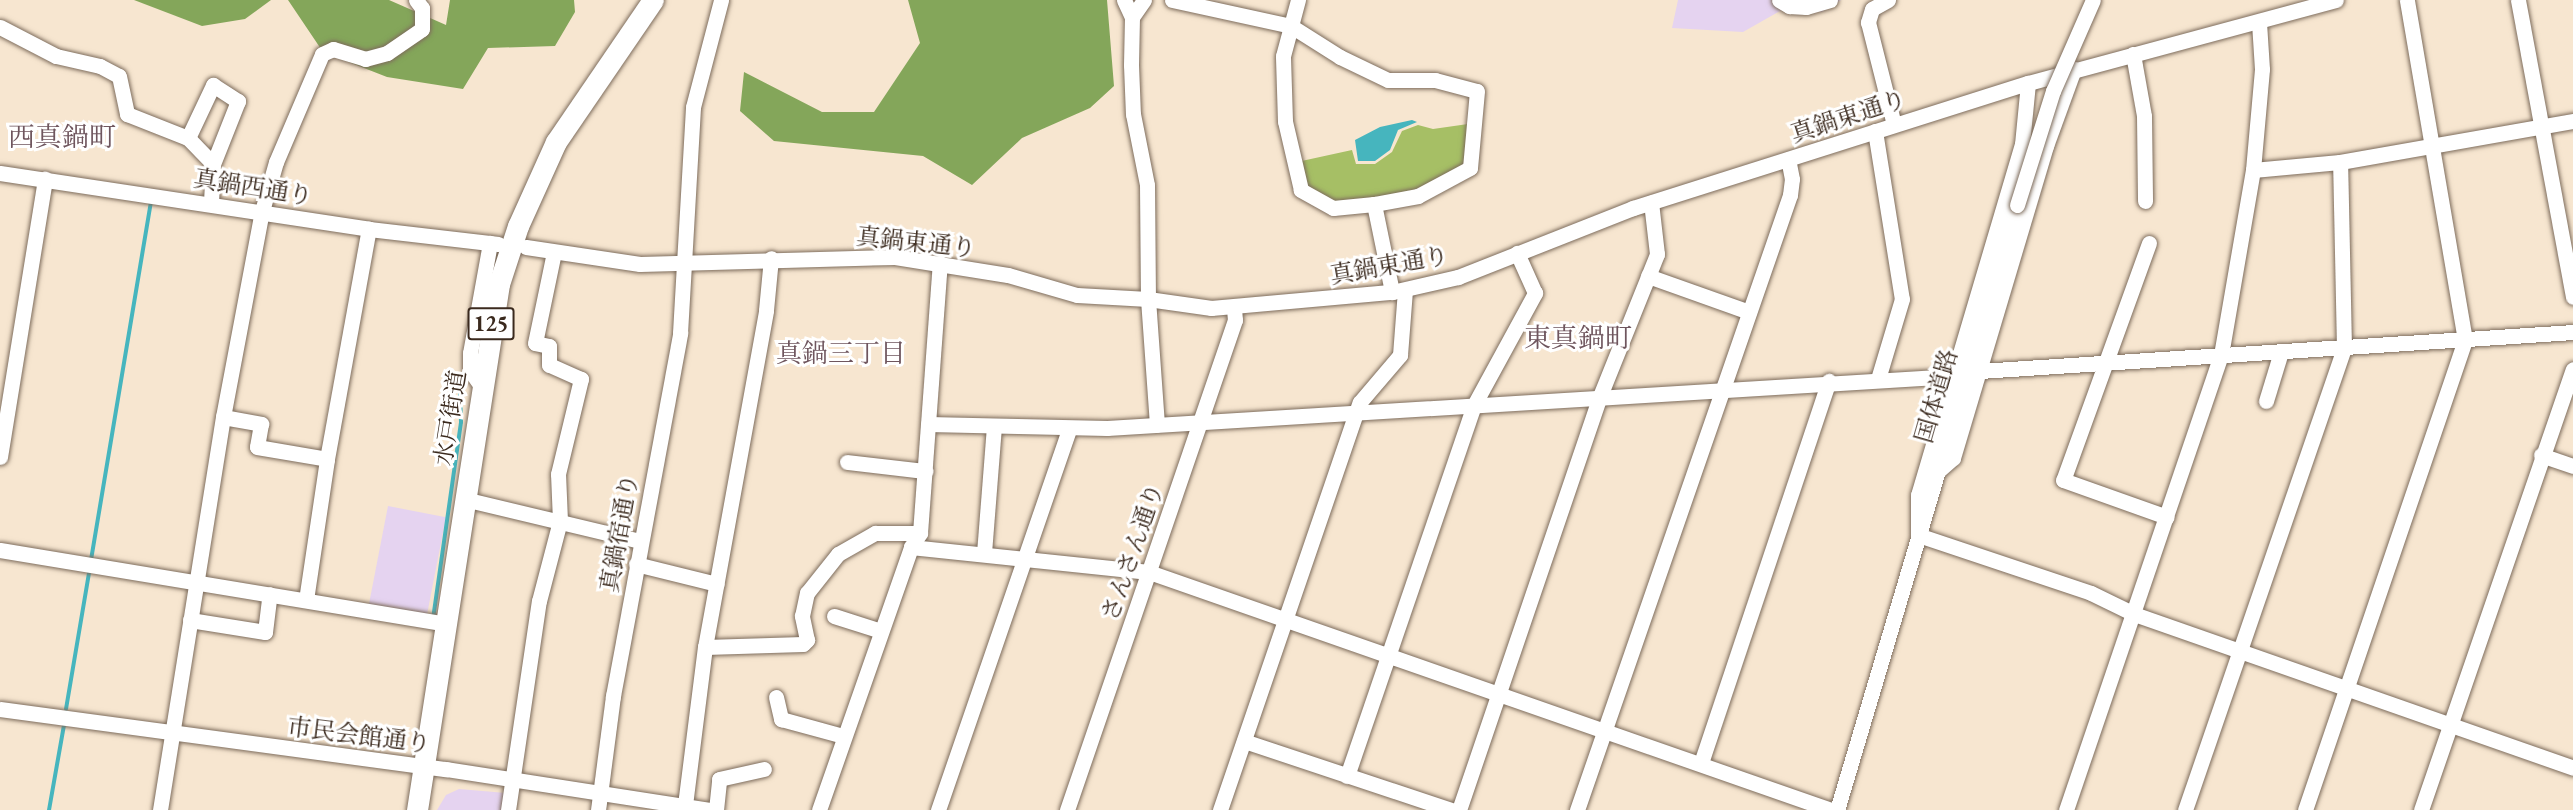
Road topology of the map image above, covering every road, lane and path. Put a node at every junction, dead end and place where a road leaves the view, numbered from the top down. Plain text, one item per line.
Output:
1 (416, 0) edge
2 (653, 0) edge
3 (721, 0) edge
4 (1124, 0) edge
5 (1144, 0) edge
6 (1172, 0) edge
7 (1299, 0) edge
8 (1779, 0) edge
9 (1830, 0) edge
10 (1888, 0) edge
11 (2093, 0) edge
12 (2336, 0) edge
13 (2407, 0) edge
14 (2518, 0) edge
15 (1132, 17) junction
16 (2259, 22) junction
17 (1291, 26) junction
18 (0, 27) edge
19 (2133, 54) junction
20 (2074, 69) junction
21 (2028, 82) junction
22 (2573, 121) edge
23 (1894, 125) junction
24 (2541, 127) junction
25 (1875, 131) junction
26 (188, 138) junction
27 (2434, 144) junction
28 (1788, 159) junction
29 (2340, 162) junction
30 (213, 164) junction
31 (2253, 170) junction
32 (0, 173) edge
33 (45, 179) junction
34 (2145, 201) dead end
35 (1651, 202) junction
36 (212, 204) junction
37 (1374, 204) junction
38 (262, 211) junction
39 (369, 230) junction
40 (2148, 243) dead end
41 (526, 247) dead end
42 (554, 252) junction
43 (1517, 253) junction
44 (771, 258) junction
45 (940, 263) junction
46 (685, 264) junction
47 (1648, 276) junction
48 (1398, 291) junction
49 (2573, 297) edge
50 (1148, 299) junction
51 (1234, 309) junction
52 (1749, 312) junction
53 (2573, 332) edge
54 (2465, 340) junction
55 (2344, 348) junction
56 (2281, 352) junction
57 (2221, 356) junction
58 (2104, 363) junction
59 (2573, 369) edge
60 (1980, 371) junction
61 (1953, 376) junction
62 (1878, 379) junction
63 (1829, 381) junction
64 (481, 386) junction
65 (1724, 388) junction
66 (1600, 396) junction
67 (2266, 401) dead end
68 (1474, 405) junction
69 (1357, 414) junction
70 (223, 417) junction
71 (1199, 423) junction
72 (928, 424) junction
73 (1157, 426) junction
74 (994, 427) junction
75 (1069, 429) junction
76 (2541, 455) junction
77 (0, 457) edge
78 (327, 459) junction
79 (847, 462) dead end
80 (2573, 466) edge
81 (925, 471) junction
82 (1938, 471) junction
83 (464, 499) junction
84 (2167, 517) junction
85 (560, 521) junction
86 (920, 533) junction
87 (1918, 535) junction
88 (640, 541) junction
89 (911, 547) junction
90 (0, 550) edge
91 (984, 553) junction
92 (1026, 557) junction
93 (636, 564) junction
94 (1149, 572) junction
95 (196, 582) junction
96 (717, 584) junction
97 (270, 594) junction
98 (306, 600) junction
99 (2134, 614) junction
100 (834, 616) dead end
101 (190, 620) junction
102 (1285, 620) junction
103 (445, 624) junction
104 (881, 631) junction
105 (705, 647) junction
106 (2241, 652) junction
107 (1388, 656) junction
108 (2347, 689) junction
109 (1500, 694) junction
110 (776, 697) dead end
111 (0, 709) edge
112 (2451, 725) junction
113 (1605, 730) junction
114 (172, 734) junction
115 (843, 736) junction
116 (1244, 741) junction
117 (1701, 763) junction
118 (423, 766) junction
119 (2573, 768) edge
120 (764, 769) dead end
121 (1347, 776) junction
122 (511, 778) junction
123 (600, 793) junction
124 (666, 806) edge
125 (685, 806) junction
126 (1444, 809) edge
127 (160, 810) edge
128 (417, 810) edge
129 (508, 810) edge
130 (598, 810) edge
131 (714, 810) edge
132 (819, 810) edge
133 (938, 810) edge
134 (1067, 810) edge
135 (1220, 810) edge
136 (1460, 810) edge
137 (1577, 810) edge
138 (1831, 810) edge
139 (1837, 810) edge
140 (2066, 810) edge
141 (2185, 810) edge
142 (2305, 810) edge
143 (2421, 810) edge

1 - 38 street
2 - 64 highway, 水戸街道 / 125
3 - 46 street, 真鍋宿通り
4 - 15 street
5 - 15 street
6 - 17 street
7 - 17 street
8 - 9 street
10 - 23 street
11 - 82 street, 国体道路, bridge
12 - 16 street, 真鍋東通り
13 - 27 street
14 - 24 street
15 - 50 street
16 - 19 street, 真鍋東通り
16 - 31 street
17 - 37 street
17 - 37 street
18 - 26 street
19 - 20 street, 真鍋東通り
19 - 34 street
20 - 21 street, 真鍋東通り
20 - 60 street
21 - 23 street, 真鍋東通り
21 - 61 street
22 - 24 street
23 - 25 street, 真鍋東通り
24 - 27 street
24 - 49 street
25 - 28 street, 真鍋東通り
25 - 62 street
26 - 30 street
26 - 30 street
27 - 29 street
27 - 54 street
28 - 35 street, 真鍋東通り
28 - 52 street
29 - 31 street
29 - 55 street
30 - 36 street
31 - 57 street
32 - 33 street, 真鍋西通り
33 - 36 street, 真鍋西通り
33 - 77 street
35 - 43 street, 真鍋東通り
35 - 47 street
36 - 38 street, 真鍋西通り
37 - 48 street
38 - 39 street, 真鍋西通り
38 - 70 street
39 - 64 street, 真鍋西通り
39 - 78 street
40 - 58 street
41 - 42 street
42 - 46 street
42 - 85 street
43 - 48 street, 真鍋東通り
43 - 68 street
44 - 45 street, 真鍋東通り
44 - 46 street, 真鍋東通り
44 - 96 street
45 - 50 street, 真鍋東通り
45 - 72 street
46 - 88 street, 真鍋宿通り
47 - 52 street
47 - 66 street
48 - 51 street, 真鍋東通り
48 - 69 street
50 - 51 street, 真鍋東通り
50 - 73 street
51 - 71 street, さんさん通り
52 - 65 street
53 - 54 street
54 - 55 street
54 - 108 street
55 - 56 street
55 - 106 street
56 - 57 street
56 - 67 street
57 - 58 street
57 - 84 street
58 - 60 street
58 - 84 street
59 - 76 street
60 - 82 street
61 - 62 street
61 - 87 street
62 - 63 street
63 - 65 street
63 - 117 street
64 - 83 highway, 水戸街道 / 125
65 - 66 street
65 - 113 street
66 - 68 street
66 - 109 street
68 - 69 street
68 - 107 street
69 - 71 street
69 - 102 street
70 - 78 street
70 - 95 street
71 - 73 street
71 - 94 street, さんさん通り
72 - 74 street
72 - 81 street
73 - 75 street
74 - 75 street
74 - 91 street
75 - 92 street
76 - 80 street
76 - 112 street
78 - 98 street
79 - 81 street
81 - 86 street
82 - 87 street, 国体道路
83 - 85 street
83 - 103 highway, 水戸街道 / 125
84 - 99 street
85 - 88 street
85 - 122 street
86 - 89 street
86 - 105 street
87 - 99 street
87 - 139 street, 国体道路
88 - 93 street, 真鍋宿通り
89 - 91 street
89 - 104 street
90 - 95 street
91 - 92 street
92 - 94 street
92 - 133 street
93 - 96 street
93 - 123 street, 真鍋宿通り
94 - 102 street
94 - 134 street, さんさん通り
95 - 97 street
95 - 101 street
96 - 105 street
97 - 98 street
97 - 101 street
98 - 103 street
99 - 106 street
99 - 140 street
100 - 104 street
101 - 114 street
102 - 107 street
102 - 116 street
103 - 118 highway, 水戸街道 / 125
104 - 115 street
105 - 125 street
106 - 108 street
106 - 141 street
107 - 109 street
107 - 121 street
108 - 112 street
108 - 142 street
109 - 113 street
109 - 136 street
110 - 115 street
111 - 114 street, 市民会館通り
112 - 119 street
112 - 143 street
113 - 117 street
113 - 137 street
114 - 118 street, 市民会館通り
114 - 127 street
115 - 132 street
116 - 121 street
116 - 135 street
117 - 138 street
118 - 122 street, 市民会館通り
118 - 128 highway, 水戸街道 / 125
120 - 131 street
121 - 126 street
122 - 123 street, 市民会館通り
122 - 129 street
123 - 124 street, 市民会館通り
123 - 130 street, 真鍋宿通り
124 - 125 street, 市民会館通り
125 - 131 street, 市民会館通り

